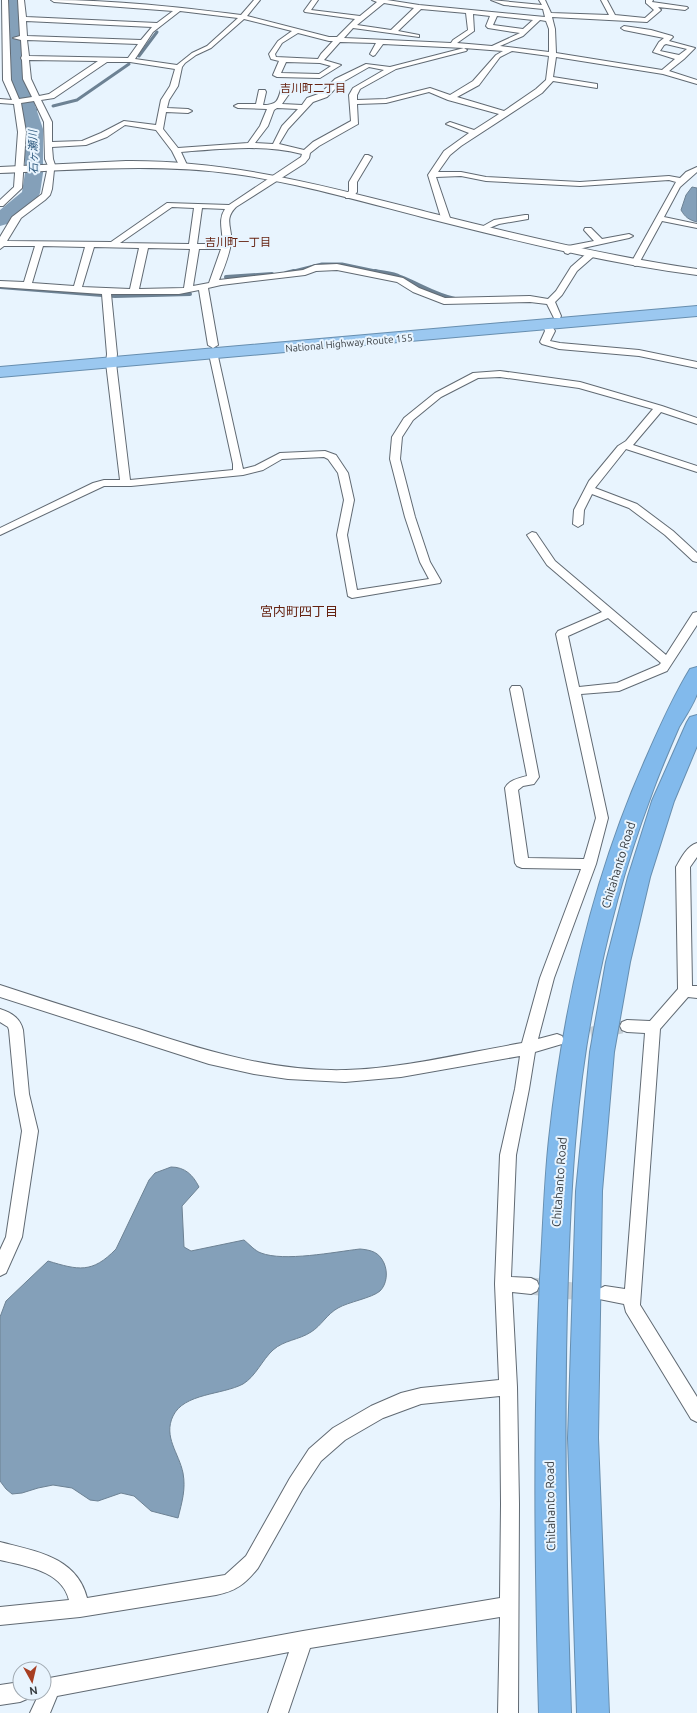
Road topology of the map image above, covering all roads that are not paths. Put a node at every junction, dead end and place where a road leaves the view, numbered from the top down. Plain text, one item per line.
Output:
1 (5, 0) edge
2 (21, 0) edge
3 (54, 0) edge
4 (257, 0) edge
5 (315, 0) edge
6 (380, 0) edge
7 (494, 0) edge
8 (542, 0) edge
9 (604, 0) edge
10 (650, 2) edge
11 (419, 7) junction
12 (546, 7) junction
13 (685, 8) dead end
14 (179, 9) junction
15 (605, 9) dead end
16 (469, 12) junction
17 (494, 15) junction
18 (243, 17) junction
19 (548, 17) junction
20 (611, 17) junction
21 (361, 18) junction
22 (23, 19) junction
23 (537, 19) junction
24 (158, 25) junction
25 (351, 26) junction
26 (624, 28) dead end
27 (297, 31) junction
28 (524, 31) junction
29 (394, 32) junction
30 (3, 37) edge
31 (23, 38) junction
32 (471, 39) dead end
33 (337, 40) junction
34 (143, 42) junction
35 (380, 42) junction
36 (664, 43) junction
37 (437, 44) junction
38 (456, 46) junction
39 (474, 48) junction
40 (491, 48) junction
41 (512, 49) junction
42 (373, 54) dead end
43 (554, 55) junction
44 (24, 58) junction
45 (682, 58) junction
46 (105, 60) junction
47 (130, 60) junction
48 (283, 60) junction
49 (320, 61) junction
50 (401, 65) junction
51 (179, 67) junction
52 (392, 69) junction
53 (412, 69) dead end
54 (664, 72) junction
55 (549, 78) junction
56 (697, 81) edge
57 (594, 86) dead end
58 (286, 88) dead end
59 (262, 92) dead end
60 (35, 98) junction
61 (451, 98) junction
62 (0, 102) edge
63 (17, 102) junction
64 (353, 102) junction
65 (238, 106) dead end
66 (259, 106) junction
67 (274, 106) junction
68 (305, 107) junction
69 (163, 110) junction
70 (188, 111) dead end
71 (503, 113) junction
72 (450, 124) dead end
73 (159, 128) junction
74 (476, 133) junction
75 (276, 143) dead end
76 (48, 145) junction
77 (250, 145) junction
78 (176, 150) junction
79 (306, 153) junction
80 (368, 157) dead end
81 (183, 165) junction
82 (51, 168) junction
83 (19, 169) junction
84 (697, 169) edge
85 (0, 170) edge
86 (432, 174) junction
87 (274, 178) junction
88 (682, 181) junction
89 (349, 196) junction
90 (0, 204) edge
91 (198, 206) junction
92 (230, 207) junction
93 (525, 217) dead end
94 (660, 218) junction
95 (445, 219) junction
96 (697, 226) edge
97 (482, 229) junction
98 (588, 230) dead end
99 (628, 236) dead end
100 (600, 242) junction
101 (40, 244) junction
102 (1, 245) edge
103 (90, 245) junction
104 (113, 245) junction
105 (144, 246) junction
106 (194, 246) junction
107 (225, 247) junction
108 (568, 251) junction
109 (590, 256) junction
110 (635, 263) junction
111 (697, 272) edge
112 (213, 283) junction
113 (0, 284) edge
114 (28, 285) junction
115 (203, 287) junction
116 (77, 289) junction
117 (134, 290) junction
118 (188, 290) junction
119 (106, 291) junction
120 (550, 302) junction
121 (697, 303) edge
122 (697, 312) edge
123 (552, 321) junction
124 (214, 350) junction
125 (112, 358) junction
126 (0, 363) edge
127 (697, 365) edge
128 (0, 372) edge
129 (659, 408) junction
130 (697, 421) edge
131 (626, 446) junction
132 (697, 469) edge
133 (238, 472) junction
134 (125, 483) junction
135 (590, 490) junction
136 (578, 524) dead end
137 (0, 532) edge
138 (532, 535) dead end
139 (697, 559) edge
140 (609, 614) junction
141 (697, 616) edge
142 (667, 662) junction
143 (697, 674) edge
144 (516, 689) dead end
145 (574, 691) junction
146 (697, 722) edge
147 (697, 848) edge
148 (589, 864) junction
149 (0, 992) edge
150 (691, 992) edge
151 (0, 1015) edge
152 (627, 1026) tunnel mouth
153 (653, 1027) junction
154 (557, 1040) tunnel mouth
155 (528, 1048) junction
156 (0, 1268) edge
157 (503, 1284) junction
158 (531, 1286) tunnel mouth
159 (605, 1294) dead end
160 (632, 1298) junction
161 (508, 1387) junction
162 (697, 1413) edge
163 (0, 1551) edge
164 (509, 1606) junction
165 (80, 1608) junction
166 (0, 1616) edge
167 (303, 1640) junction
168 (52, 1687) edge
169 (12, 1693) edge
170 (0, 1695) edge
171 (44, 1701) edge
172 (40, 1713) edge
173 (278, 1713) edge
174 (508, 1713) edge
175 (555, 1713) edge
176 (593, 1713) edge

1 - 30 street
2 - 22 street
3 - 14 street
4 - 18 street
5 - 21 street
6 - 11 street
6 - 21 street
7 - 12 street
8 - 12 street
9 - 20 street
10 - 13 street
10 - 20 street
11 - 16 street
11 - 29 street
12 - 19 street
14 - 18 street
14 - 24 street
15 - 20 street
16 - 17 street
16 - 38 street
17 - 23 street
17 - 28 street
18 - 27 street
18 - 51 street
19 - 20 street
19 - 23 street
19 - 43 street
21 - 25 street
22 - 24 street
22 - 31 street
23 - 28 street
24 - 34 street
25 - 29 street
25 - 33 street
26 - 36 street
27 - 33 street
27 - 48 street
28 - 40 street
29 - 37 street
30 - 31 street
30 - 63 street
31 - 34 street
31 - 44 street
32 - 38 street
33 - 35 street
33 - 49 street
34 - 47 street
35 - 37 street
35 - 42 street
36 - 45 street
36 - 45 street
37 - 38 street
38 - 39 street
39 - 40 street
39 - 50 street
40 - 41 street
41 - 43 street
41 - 61 street
43 - 54 street
43 - 55 street
44 - 46 street
44 - 60 street
45 - 54 street
46 - 47 street
46 - 60 street
47 - 51 street
48 - 49 street
48 - 49 street
50 - 52 street
50 - 53 street
51 - 69 street
52 - 64 street
52 - 68 street
54 - 56 street
55 - 57 street
55 - 71 street
58 - 67 street
59 - 66 street
60 - 63 street
60 - 76 street
61 - 64 street
61 - 71 street
62 - 63 street
63 - 83 street
64 - 79 street
65 - 66 street
66 - 67 street
67 - 68 street
67 - 77 street
68 - 75 street
69 - 70 street
69 - 73 street
71 - 74 street
72 - 74 street
73 - 76 street
73 - 78 street
74 - 86 street
76 - 82 street
77 - 78 street
77 - 79 street
78 - 81 street
79 - 87 street
80 - 89 street
81 - 82 street
81 - 87 street
82 - 83 street
82 - 102 street
83 - 85 street
83 - 90 street
84 - 88 street
86 - 88 street
86 - 95 street
87 - 89 street
87 - 92 street
88 - 94 street
89 - 95 street
91 - 92 street
91 - 104 street
91 - 106 street
92 - 107 street
93 - 97 street
94 - 96 street
94 - 110 street
95 - 97 street
97 - 108 street
98 - 100 street
99 - 100 street
100 - 108 street
101 - 102 street
101 - 103 street
101 - 114 street
103 - 104 street
103 - 116 street
104 - 105 street
105 - 106 street
105 - 117 street
106 - 107 street
106 - 118 street
107 - 112 street
108 - 109 street
109 - 110 street
109 - 120 street
110 - 111 street
112 - 115 street
112 - 120 street
113 - 114 street
114 - 116 street
115 - 118 street
115 - 124 street
116 - 119 street
117 - 118 street
117 - 119 street
119 - 125 street
120 - 123 street
121 - 123 highway, National Highway Route 155
122 - 123 highway, National Highway Route 155
123 - 124 highway, National Highway Route 155
123 - 127 street
124 - 125 highway, National Highway Route 155
124 - 133 street
125 - 126 highway, National Highway Route 155
125 - 128 highway, National Highway Route 155
125 - 134 street
129 - 130 street
129 - 131 street
129 - 133 street
131 - 132 street
131 - 135 street
133 - 134 street
134 - 137 street
135 - 136 street
135 - 139 street
138 - 140 street
140 - 142 street
140 - 145 street
141 - 142 street
142 - 145 street
143 - 175 highway, Chitahanto Road
144 - 148 street
145 - 148 street
146 - 176 highway, Chitahanto Road
147 - 150 street
148 - 155 street
149 - 155 street
150 - 153 street
151 - 156 street
152 - 153 street
153 - 160 street
154 - 155 street
155 - 157 street
157 - 158 street
157 - 161 street
159 - 160 street
160 - 162 street
161 - 164 street
161 - 165 street
163 - 165 street
164 - 167 street
164 - 174 street
165 - 166 street
167 - 168 street
167 - 173 street
169 - 170 street
171 - 172 street

